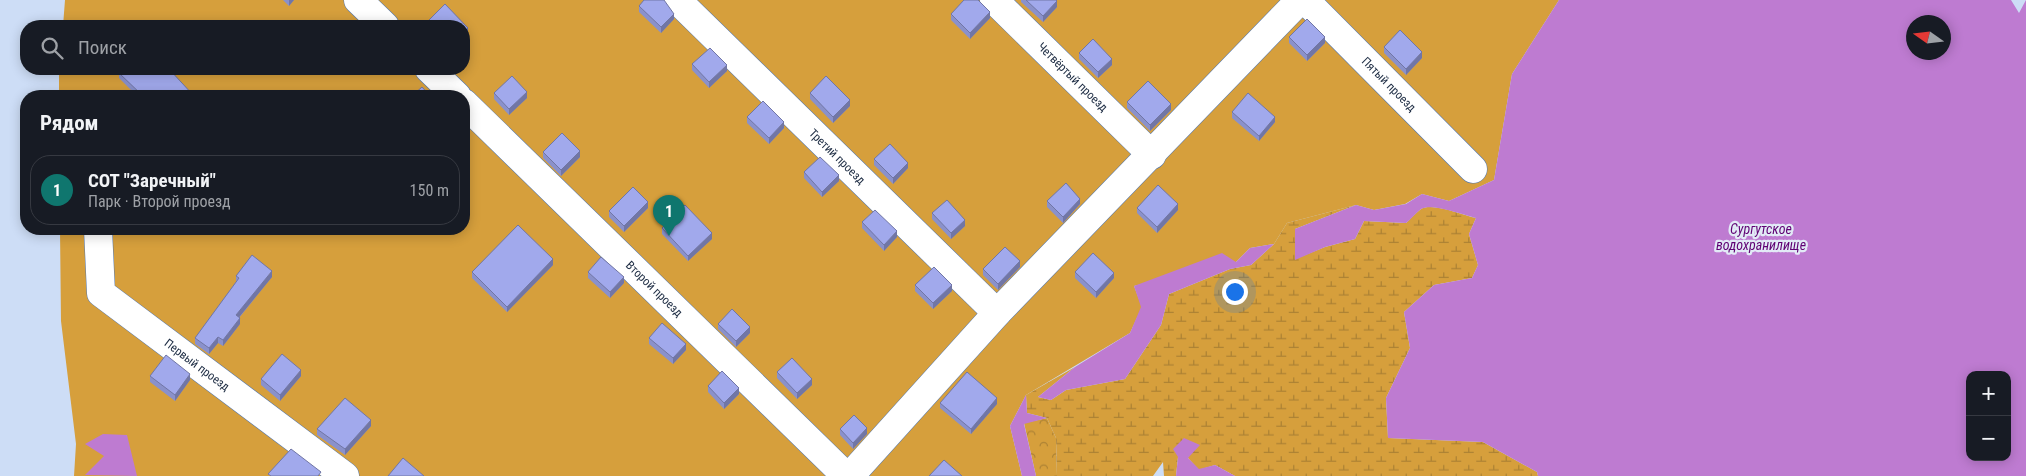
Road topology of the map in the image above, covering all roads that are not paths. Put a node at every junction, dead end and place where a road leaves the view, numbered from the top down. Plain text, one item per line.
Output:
1 (358, 0) edge
2 (677, 0) edge
3 (994, 0) edge
4 (1300, 0) edge
5 (1305, 0) edge
6 (379, 20) edge
7 (435, 75) edge
8 (451, 90) edge
9 (470, 109) edge
10 (1152, 155) junction
11 (1473, 169) dead end
12 (98, 235) edge
13 (997, 313) junction
14 (345, 476) edge
15 (846, 476) edge
16 (850, 476) edge

1 - 6 street
2 - 13 street, Третий проезд
3 - 10 street, Четвёртый проезд
4 - 10 street
5 - 11 street, Пятый проезд
7 - 8 street
9 - 15 street, Второй проезд
10 - 13 street
12 - 14 street, Первый проезд
13 - 16 street

